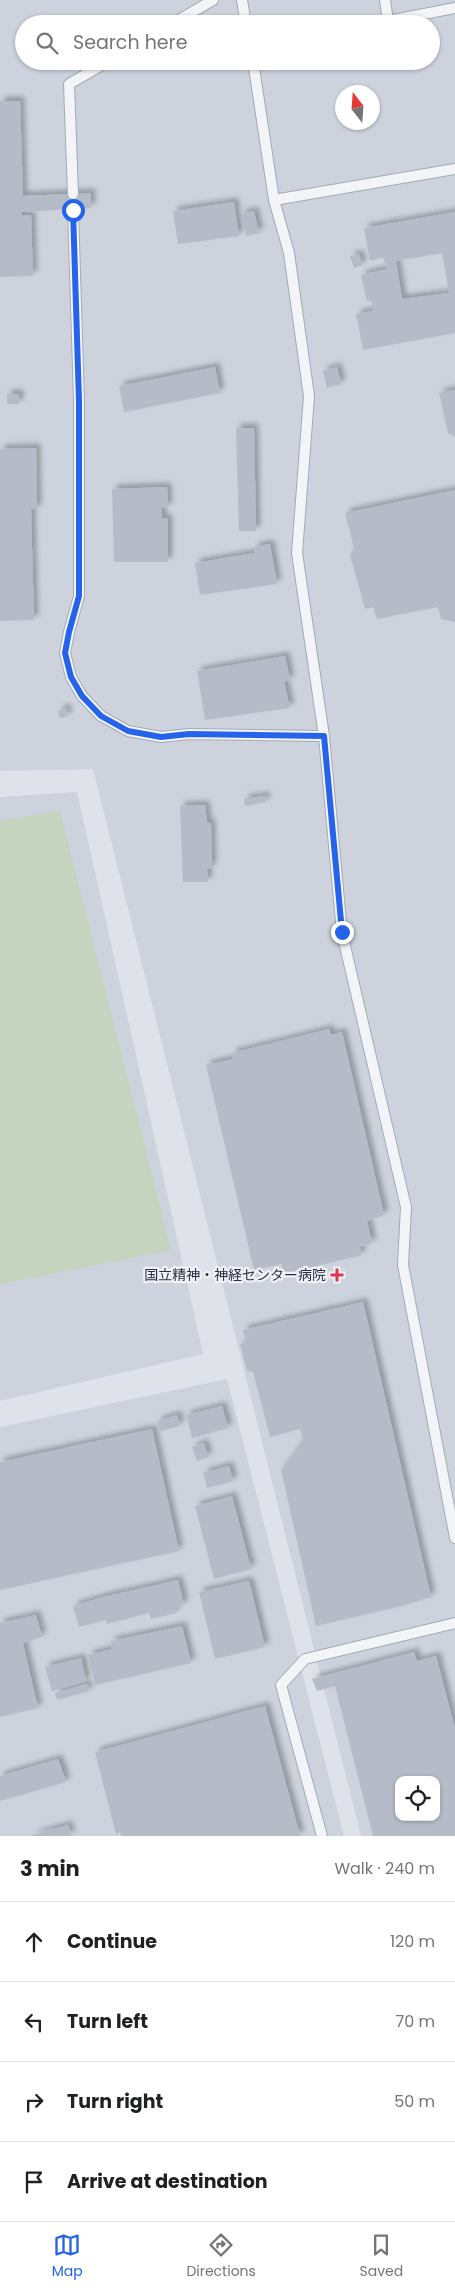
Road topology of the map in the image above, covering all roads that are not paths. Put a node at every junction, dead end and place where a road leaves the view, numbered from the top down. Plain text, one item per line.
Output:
1 (213, 0) edge
2 (242, 0) edge
3 (384, 0) edge
4 (455, 8) edge
5 (187, 15) edge
6 (244, 15) edge
7 (387, 15) edge
8 (419, 15) edge
9 (93, 70) edge
10 (254, 70) edge
11 (455, 169) edge
12 (73, 194) dead end
13 (274, 200) junction
14 (73, 210) dead end
15 (324, 736) junction
16 (455, 1538) edge
17 (455, 1623) edge
18 (322, 1836) edge

1 - 5 lane
2 - 6 lane
3 - 7 lane
4 - 8 lane
9 - 12 lane
10 - 13 lane
11 - 13 lane
13 - 15 lane
14 - 15 lane
15 - 16 lane
17 - 18 lane

